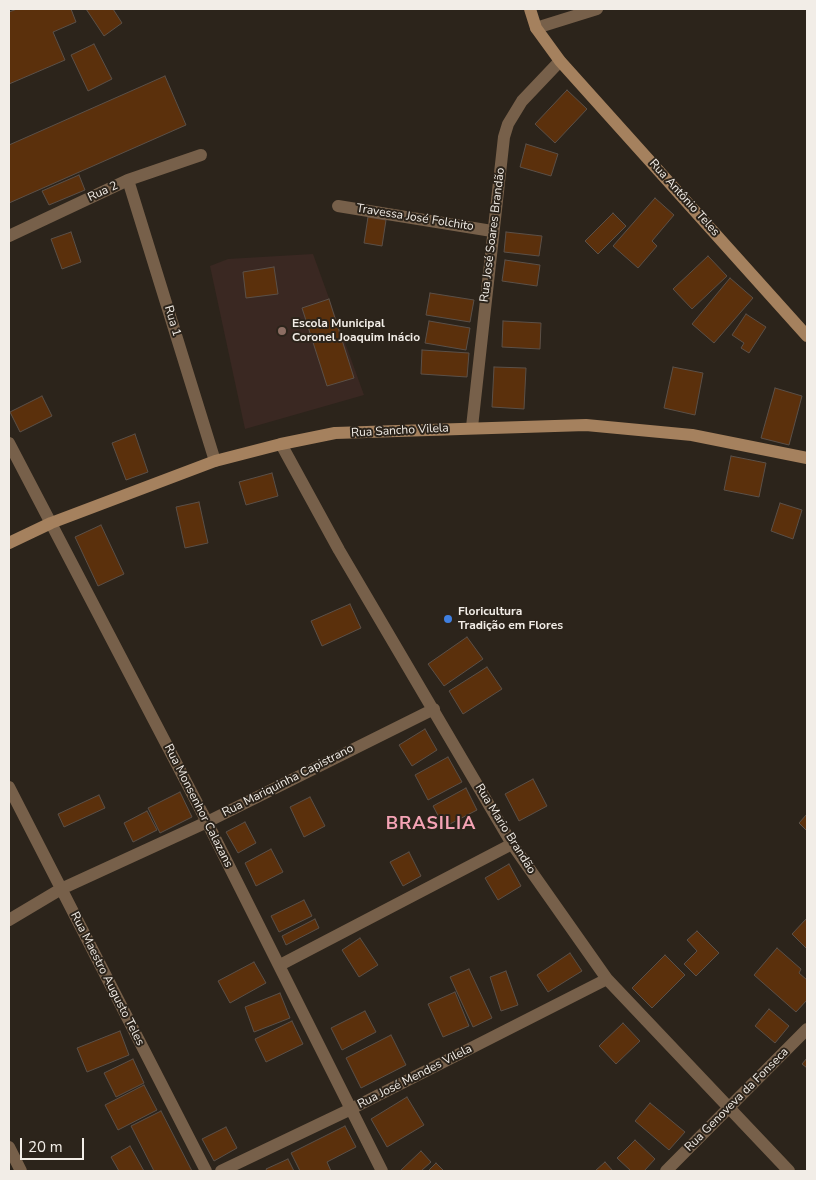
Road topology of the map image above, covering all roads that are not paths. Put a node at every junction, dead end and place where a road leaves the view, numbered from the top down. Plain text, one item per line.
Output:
1 (530, 9) edge
2 (598, 9) edge
3 (536, 28) junction
4 (560, 61) junction
5 (201, 155) dead end
6 (128, 180) junction
7 (338, 206) dead end
8 (492, 231) junction
9 (9, 236) edge
10 (807, 336) edge
11 (472, 427) junction
12 (9, 443) edge
13 (282, 444) junction
14 (807, 458) edge
15 (215, 461) junction
16 (51, 523) junction
17 (9, 543) edge
18 (434, 709) junction
19 (9, 787) edge
20 (207, 822) junction
21 (512, 844) junction
22 (60, 889) junction
23 (9, 920) edge
24 (280, 965) junction
25 (607, 978) junction
26 (807, 1029) edge
27 (351, 1109) junction
28 (728, 1109) junction
29 (9, 1147) edge
30 (21, 1171) edge
31 (206, 1171) edge
32 (220, 1171) edge
33 (382, 1171) edge
34 (666, 1171) edge
35 (789, 1171) edge

1 - 3 main road, Rua Antônio Teles
2 - 3 street
3 - 4 main road, Rua Antônio Teles
4 - 8 street, Rua José Soares Brandão
4 - 10 main road, Rua Antônio Teles
5 - 6 street, Rua 2
6 - 9 street, Rua 2
6 - 15 street, Rua 1
7 - 8 street, Travessa José Folchito
8 - 11 street, Rua José Soares Brandão
11 - 13 main road, Rua Sancho Vilela
11 - 14 main road, Rua Sancho Vilela
12 - 16 street, Rua Monsenhor Calazans
13 - 15 main road, Rua Sancho Vilela
13 - 18 street, Rua Mario Brandão
15 - 16 main road, Rua Sancho Vilela
16 - 17 main road, Rua Sancho Vilela
16 - 20 street, Rua Monsenhor Calazans
18 - 20 street, Rua Mariquinha Capistrano
18 - 21 street, Rua Mario Brandão
19 - 22 street, Rua Maestro Augusto Teles
20 - 22 street, Rua Mariquinha Capistrano
20 - 24 street, Rua Monsenhor Calazans
21 - 24 street
21 - 25 street, Rua Mario Brandão
22 - 23 street, Rua Mariquinha Capistrano
22 - 31 street, Rua Maestro Augusto Teles
24 - 27 street, Rua Monsenhor Calazans
25 - 27 street, Rua José Mendes Vilela
25 - 28 street, Rua Mario Brandão
26 - 28 street, Rua Genoveva da Fonseca
27 - 32 street, Rua José Mendes Vilela
27 - 33 street, Rua Monsenhor Calazans
28 - 34 street, Rua Genoveva da Fonseca
28 - 35 street, Rua Mario Brandão
29 - 30 street

